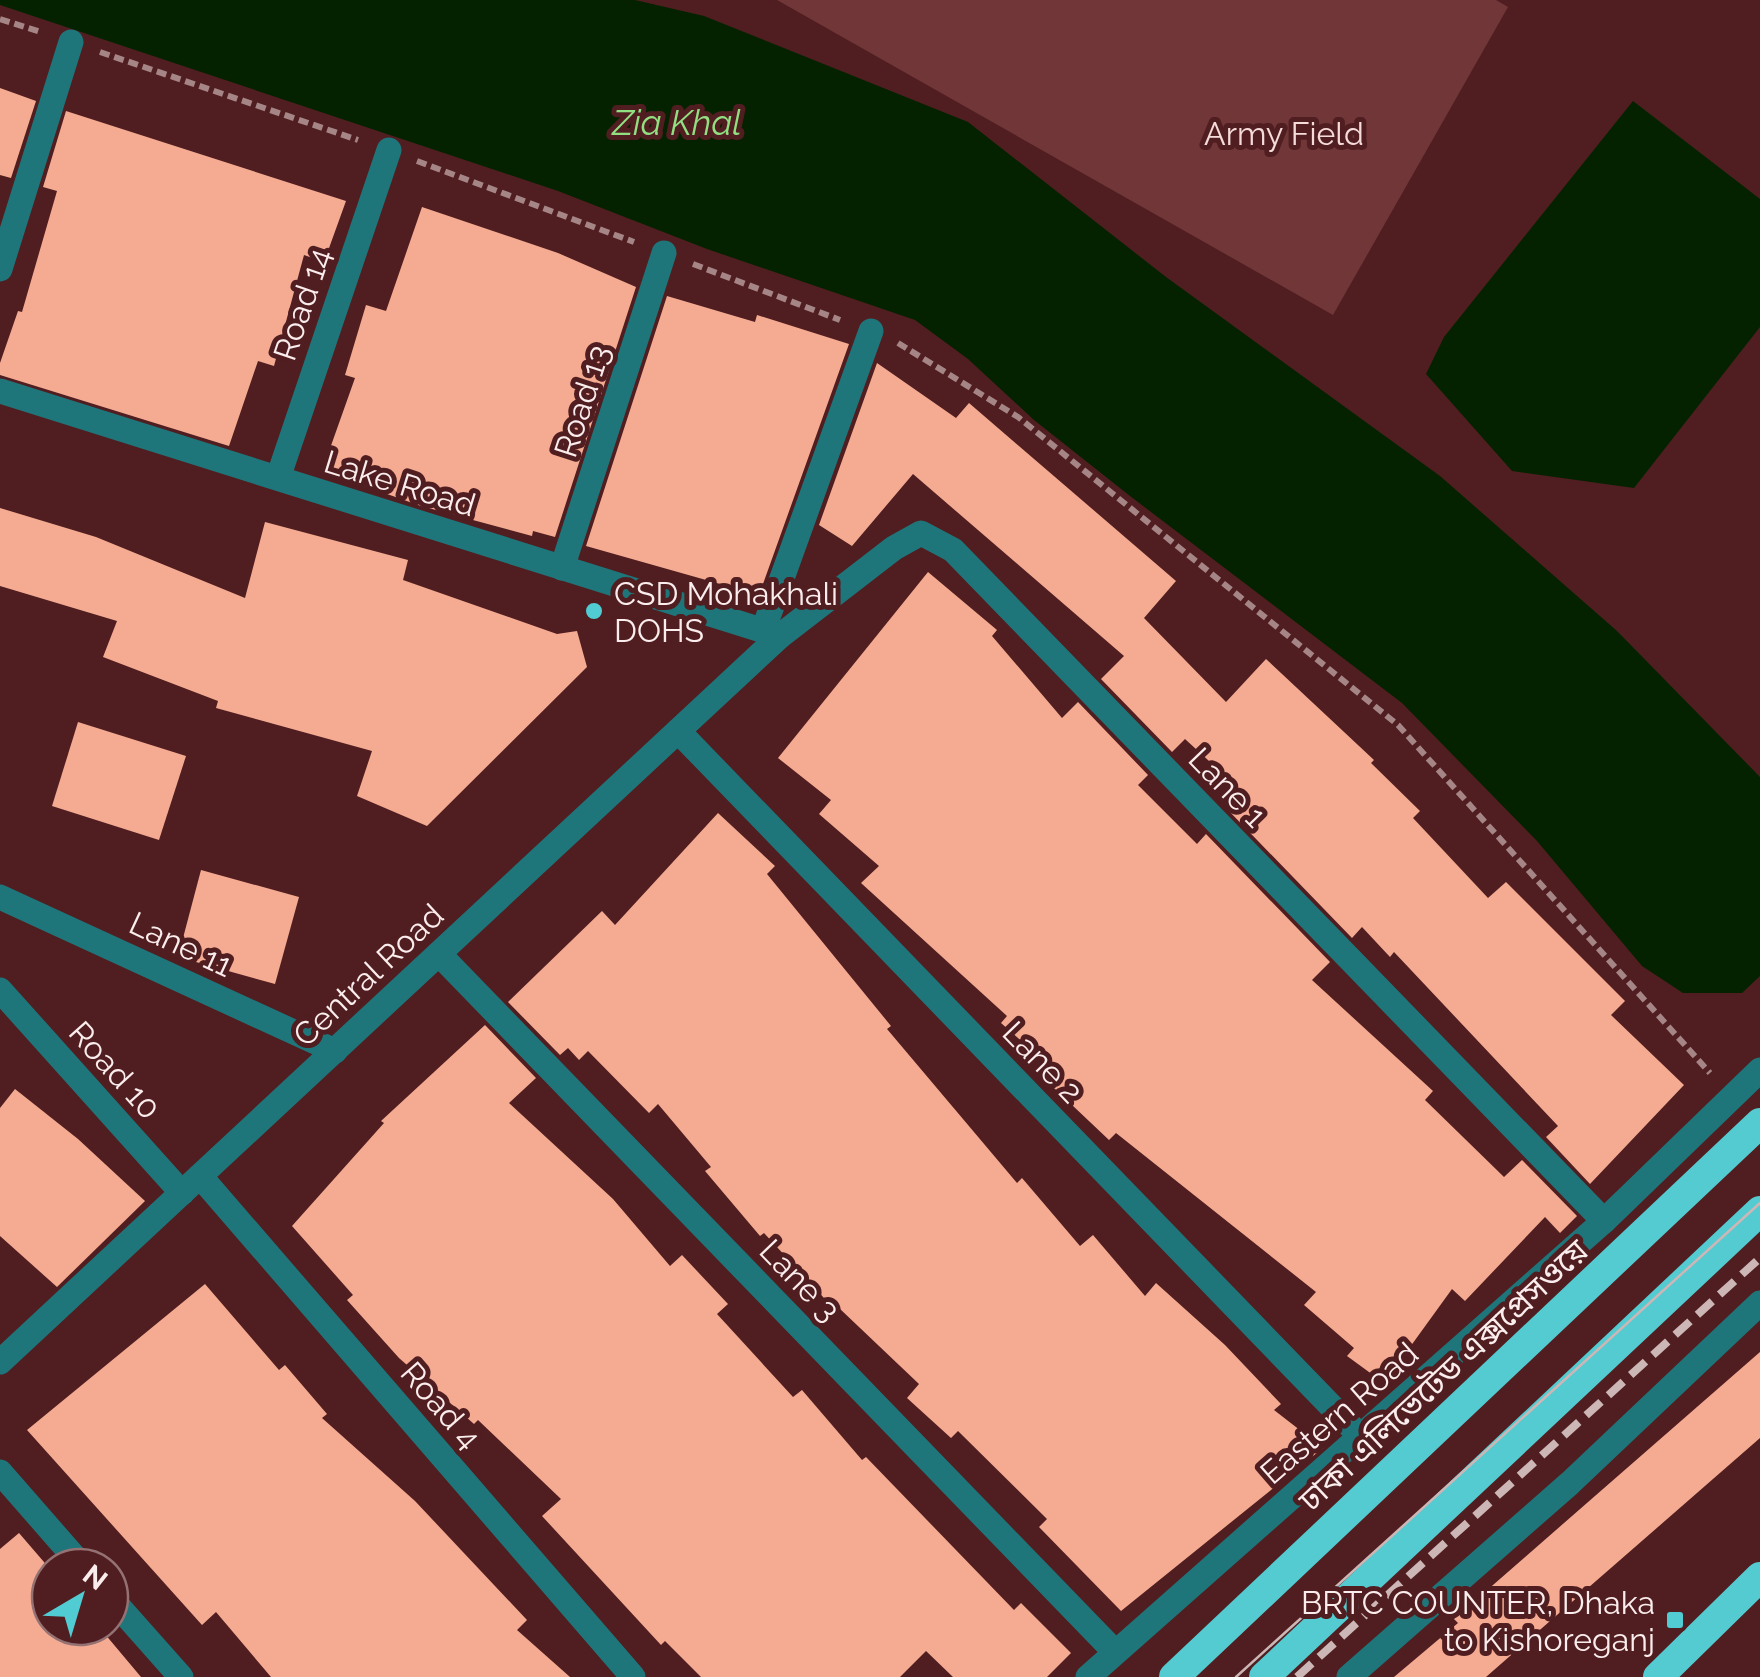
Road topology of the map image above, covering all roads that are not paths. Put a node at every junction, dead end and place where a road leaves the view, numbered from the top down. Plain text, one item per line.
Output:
1 (71, 42) road end
2 (389, 150) road end
3 (664, 253) road end
4 (0, 270) edge
5 (871, 331) road end
6 (0, 392) edge
7 (278, 478) junction
8 (562, 568) junction
9 (772, 633) junction
10 (678, 732) junction
11 (0, 897) edge
12 (439, 954) junction
13 (0, 990) edge
14 (335, 1051) junction
15 (1760, 1070) edge
16 (1760, 1122) edge
17 (191, 1184) junction
18 (1760, 1210) edge
19 (1604, 1222) junction
20 (1760, 1303) edge
21 (0, 1362) edge
22 (1362, 1438) junction
23 (0, 1472) edge
24 (66, 1547) edge
25 (1760, 1577) edge
26 (130, 1620) edge
27 (1115, 1652) junction
28 (180, 1677) edge
29 (633, 1677) edge
30 (1088, 1677) edge
31 (1174, 1677) edge
32 (1264, 1677) edge
33 (1349, 1677) edge
34 (1658, 1677) edge

1 - 4 street
2 - 7 street, Road 14
3 - 8 street, Road 13
5 - 9 street
6 - 7 street, Lake Road
7 - 8 street, Lake Road
8 - 9 street, Lake Road
9 - 10 street, Central Road
9 - 19 street, Lane 1
10 - 12 street, Central Road
10 - 22 street, Lane 2
11 - 14 street, Lane 11
12 - 14 street, Central Road
12 - 27 street, Lane 3
13 - 17 street, Road 10
14 - 17 street, Central Road
15 - 19 street, Eastern Road
16 - 31 highway, ঢাকা এলিভেটেড এক্সপ্রেসওয়ে
17 - 21 street, Central Road
17 - 29 street, Road 4
18 - 32 highway
19 - 22 street, Eastern Road
20 - 33 street
22 - 27 street, Eastern Road
23 - 24 street
25 - 34 highway
26 - 28 street
27 - 30 street, Eastern Road

